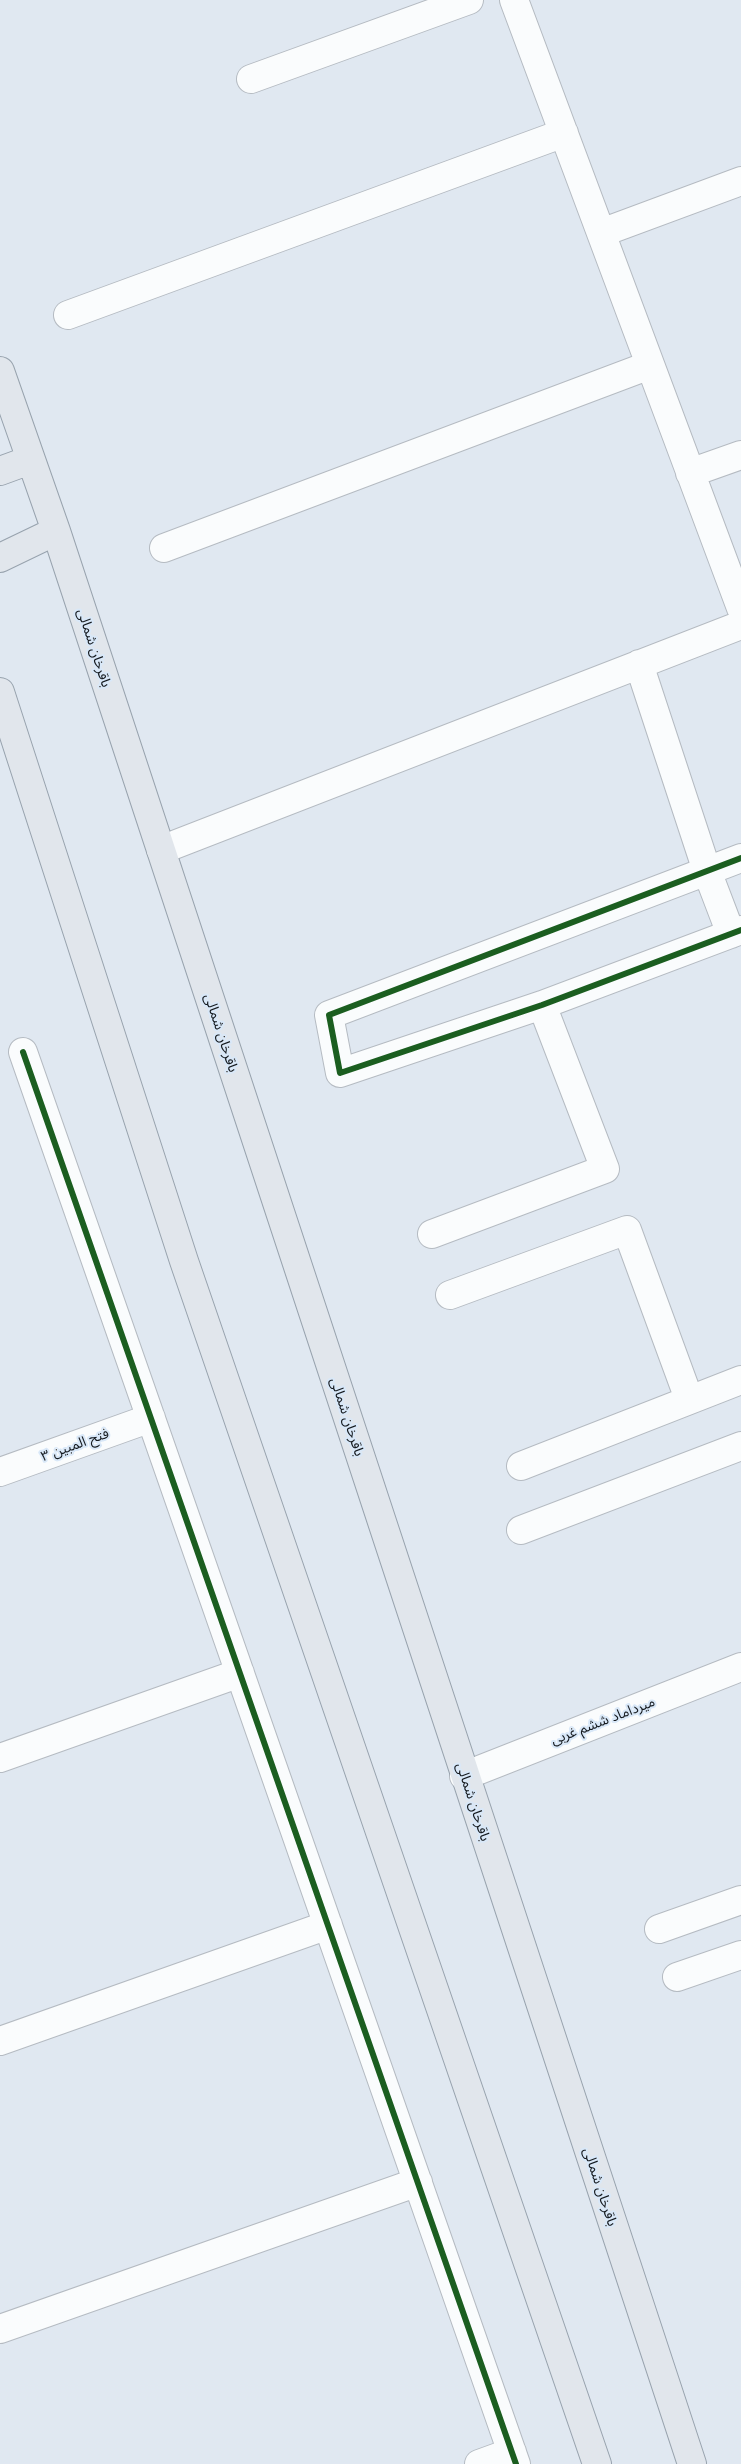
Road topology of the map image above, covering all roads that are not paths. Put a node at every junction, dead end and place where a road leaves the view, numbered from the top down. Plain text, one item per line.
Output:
1 (469, 0) edge
2 (514, 0) edge
3 (251, 79) dead end
4 (564, 133) junction
5 (741, 181) edge
6 (601, 233) junction
7 (68, 315) dead end
8 (650, 364) junction
9 (0, 371) edge
10 (741, 455) edge
11 (30, 460) junction
12 (0, 471) edge
13 (690, 473) junction
14 (56, 531) junction
15 (164, 548) dead end
16 (0, 558) edge
17 (741, 608) edge
18 (741, 625) edge
19 (639, 664) junction
20 (0, 692) edge
21 (161, 850) junction
22 (741, 858) edge
23 (707, 871) junction
24 (736, 932) edge
25 (542, 1005) junction
26 (23, 1052) dead end
27 (432, 1234) dead end
28 (450, 1295) dead end
29 (741, 1380) edge
30 (689, 1399) junction
31 (151, 1418) junction
32 (741, 1446) edge
33 (521, 1466) dead end
34 (0, 1472) edge
35 (521, 1530) dead end
36 (741, 1667) edge
37 (240, 1673) junction
38 (0, 1758) edge
39 (464, 1776) junction
40 (741, 1900) edge
41 (328, 1925) junction
42 (659, 1929) dead end
43 (741, 1955) edge
44 (677, 1977) dead end
45 (0, 2041) edge
46 (418, 2182) junction
47 (0, 2330) edge
48 (514, 2458) edge
49 (479, 2464) edge
50 (597, 2464) edge
51 (692, 2464) edge

1 - 3 street
2 - 4 street
4 - 6 street
4 - 7 street
5 - 6 street
6 - 8 street
8 - 13 street
8 - 15 street
9 - 11 main road, باقرخان شمالی
10 - 13 street
11 - 12 main road
11 - 14 main road, باقرخان شمالی
13 - 17 street
14 - 16 main road
14 - 21 main road, باقرخان شمالی
18 - 19 street
19 - 21 street
19 - 23 street
20 - 50 main road
21 - 39 main road, باقرخان شمالی
22 - 23 street
23 - 24 street
23 - 25 street
24 - 25 street
25 - 27 street
26 - 31 street
28 - 30 street
29 - 30 street
30 - 33 street
31 - 34 street, فتح المبین ۳
31 - 37 street
32 - 35 street
36 - 39 street, میرداماد ششم غربی
37 - 38 street
37 - 41 street
39 - 51 main road, باقرخان شمالی
40 - 42 street
41 - 45 street
41 - 46 street
43 - 44 street
46 - 47 street
46 - 48 street
48 - 49 street

